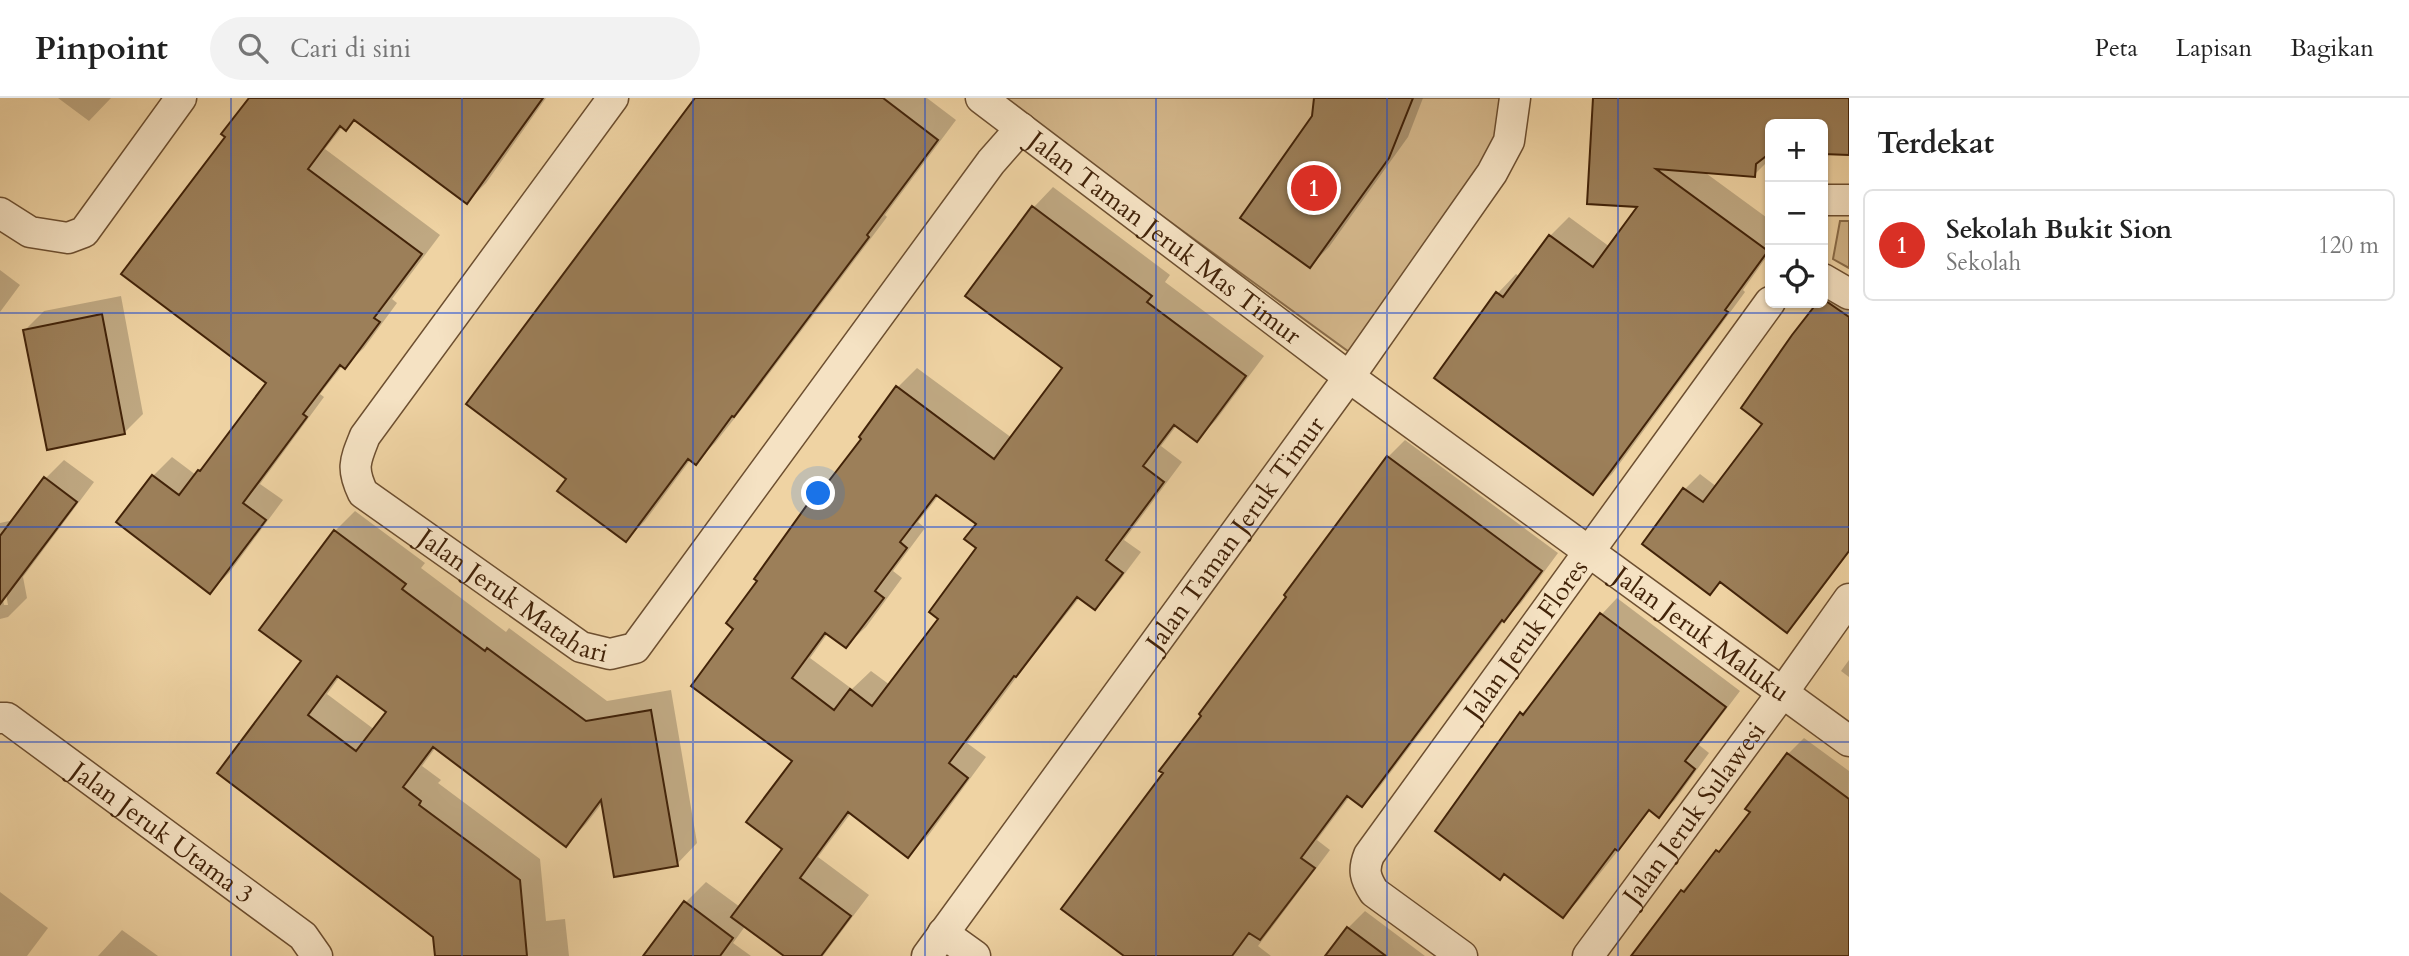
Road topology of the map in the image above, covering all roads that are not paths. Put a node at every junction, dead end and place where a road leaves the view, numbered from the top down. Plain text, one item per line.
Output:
1 (181, 98) edge
2 (612, 98) edge
3 (981, 98) edge
4 (1515, 98) edge
5 (1021, 128) junction
6 (1828, 200) edge
7 (1849, 200) edge
8 (0, 213) edge
9 (1828, 281) edge
10 (1849, 294) edge
11 (1766, 308) edge
12 (1349, 377) junction
13 (1591, 551) junction
14 (1849, 599) edge
15 (1783, 692) junction
16 (0, 718) edge
17 (1849, 741) edge
18 (935, 945) edge
19 (317, 956) edge
20 (975, 956) edge
21 (1462, 956) edge
22 (1588, 956) edge

1 - 8 street
2 - 5 street, Jalan Jeruk Matahari
3 - 5 street, Jalan Taman Jeruk Mas Timur
4 - 12 street, Jalan Taman Jeruk Timur
5 - 12 street, Jalan Taman Jeruk Mas Timur
6 - 7 street
9 - 10 street
11 - 13 street, Jalan Jeruk Flores
12 - 13 street, Jalan Jeruk Maluku
12 - 18 street, Jalan Taman Jeruk Timur
13 - 15 street, Jalan Jeruk Maluku
13 - 21 street, Jalan Jeruk Flores
14 - 15 street, Jalan Jeruk Sulawesi
15 - 17 street, Jalan Jeruk Maluku
15 - 22 street, Jalan Jeruk Sulawesi
16 - 19 street, Jalan Jeruk Utama 3
18 - 20 street

